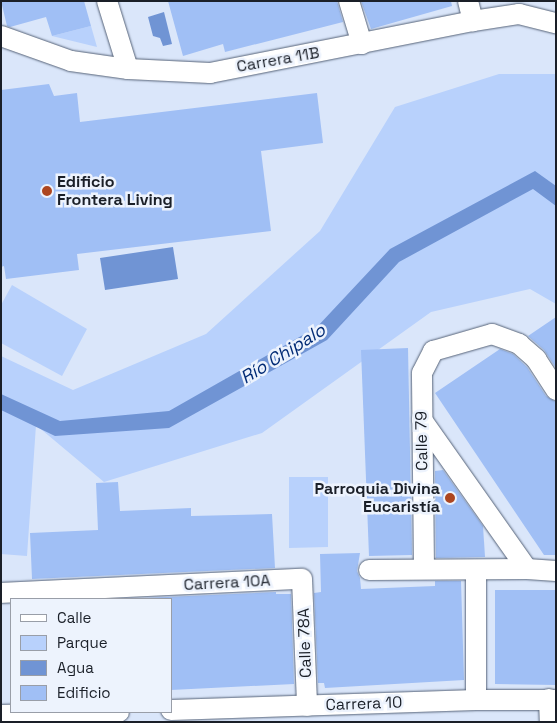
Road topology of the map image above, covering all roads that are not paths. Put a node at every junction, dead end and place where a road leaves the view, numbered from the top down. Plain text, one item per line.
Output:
1 (107, 1) edge
2 (349, 1) edge
3 (468, 1) edge
4 (473, 21) junction
5 (556, 23) edge
6 (1, 36) edge
7 (362, 44) junction
8 (128, 69) junction
9 (556, 390) edge
10 (422, 420) junction
11 (508, 543) junction
12 (424, 569) junction
13 (527, 569) junction
14 (369, 570) dead end
15 (482, 570) junction
16 (556, 572) edge
17 (302, 579) joint
18 (1, 593) edge
19 (476, 700) junction
20 (552, 700) edge
21 (307, 706) junction
22 (172, 710) edge
23 (80, 713) edge
24 (1, 715) edge
25 (550, 722) edge

1 - 8 street
2 - 7 street
3 - 4 street
4 - 5 street, Carrera 11B
4 - 7 street, Carrera 11B
6 - 8 street, Carrera 11B
7 - 8 street, Carrera 11B
9 - 10 street, Calle 79
10 - 11 street
10 - 12 street, Calle 79
11 - 13 street
11 - 15 street
12 - 14 street
12 - 15 street
13 - 15 street
13 - 16 street
15 - 19 street
17 - 18 street, Carrera 10A
17 - 21 street, Calle 78A
19 - 20 street, Carrera 10
19 - 21 street, Carrera 10
20 - 25 street
21 - 22 street, Carrera 10
23 - 24 street

